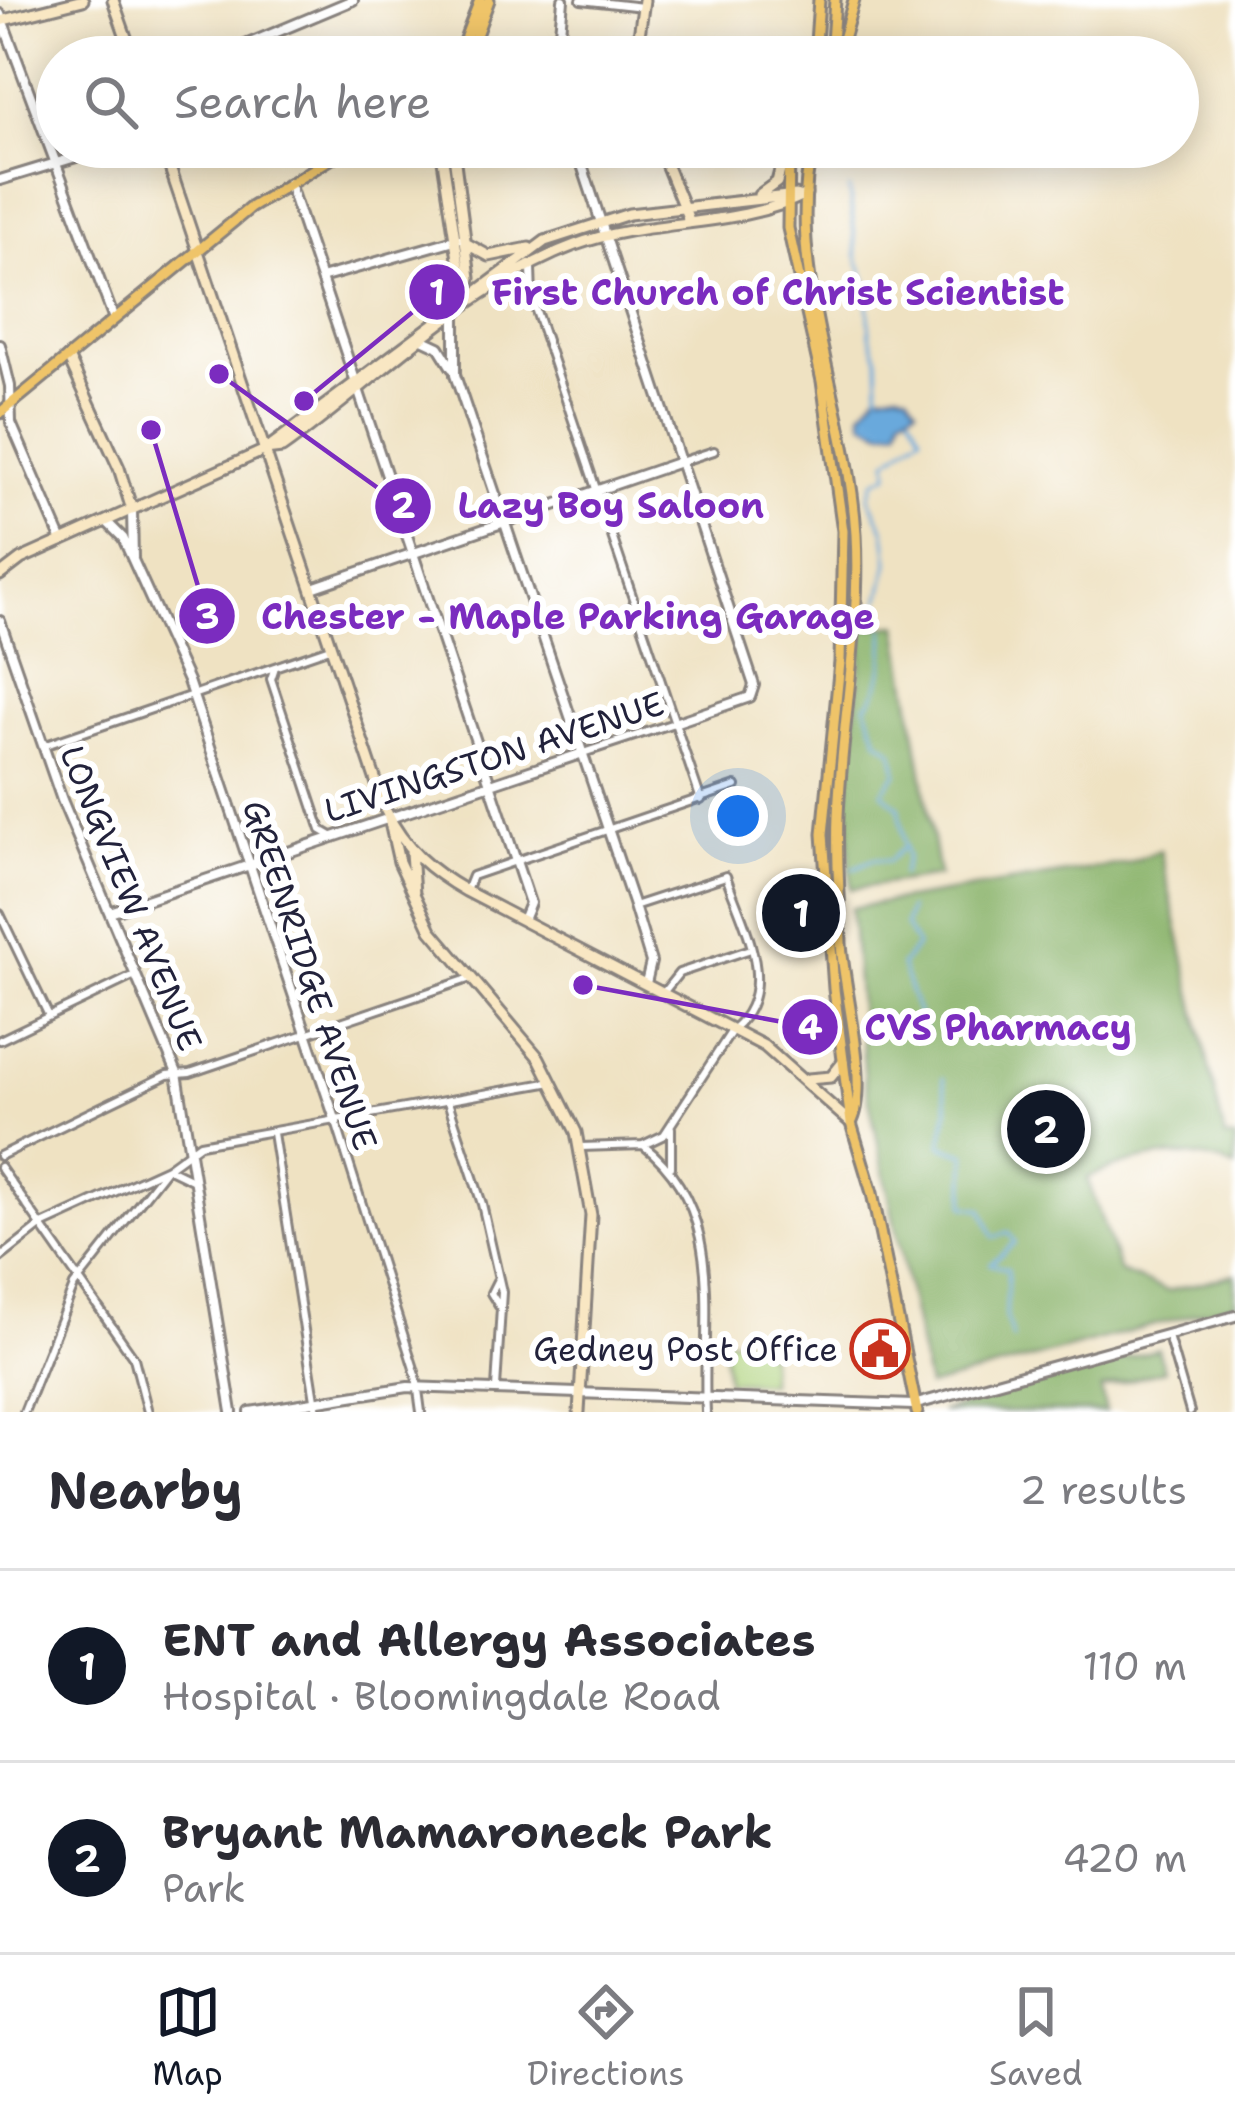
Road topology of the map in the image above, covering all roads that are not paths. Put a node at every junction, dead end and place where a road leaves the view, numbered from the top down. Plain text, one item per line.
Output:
1 (83, 0) edge
2 (112, 0) edge
3 (353, 0) edge
4 (485, 0) edge
5 (563, 0) edge
6 (581, 0) edge
7 (818, 0) edge
8 (836, 0) edge
9 (854, 0) edge
10 (645, 2) edge
11 (1, 18) edge
12 (125, 36) edge
13 (267, 36) edge
14 (468, 36) edge
15 (474, 36) edge
16 (559, 36) edge
17 (639, 36) edge
18 (816, 36) edge
19 (835, 36) edge
20 (842, 36) edge
21 (36, 113) edge
22 (41, 168) edge
23 (57, 168) edge
24 (170, 168) edge
25 (313, 168) edge
26 (446, 168) edge
27 (455, 168) edge
28 (583, 168) edge
29 (666, 168) edge
30 (781, 168) edge
31 (787, 168) edge
32 (809, 168) edge
33 (0, 180) edge
34 (289, 182) junction
35 (806, 194) junction
36 (786, 200) junction
37 (724, 201) junction
38 (680, 207) junction
39 (601, 221) junction
40 (683, 221) junction
41 (604, 236) junction
42 (694, 237) dead end
43 (682, 239) dead end
44 (462, 240) junction
45 (545, 241) junction
46 (198, 251) junction
47 (532, 264) junction
48 (321, 278) junction
49 (496, 286) junction
50 (462, 299) junction
51 (532, 299) junction
52 (455, 316) junction
53 (114, 319) junction
54 (424, 340) junction
55 (0, 345) edge
56 (68, 357) junction
57 (455, 375) junction
58 (356, 386) junction
59 (11, 404) junction
60 (0, 412) edge
61 (265, 450) junction
62 (714, 451) dead end
63 (680, 462) junction
64 (597, 492) junction
65 (132, 510) junction
66 (106, 521) junction
67 (506, 522) junction
68 (123, 538) junction
69 (62, 541) junction
70 (412, 554) junction
71 (134, 560) junction
72 (0, 575) edge
73 (312, 588) junction
74 (0, 621) edge
75 (330, 648) junction
76 (275, 667) junction
77 (193, 696) junction
78 (674, 722) junction
79 (42, 746) junction
80 (583, 753) junction
81 (489, 783) junction
82 (736, 785) dead end
83 (701, 800) junction
84 (388, 818) junction
85 (609, 830) junction
86 (333, 837) junction
87 (410, 850) junction
88 (514, 862) junction
89 (248, 866) junction
90 (466, 891) junction
91 (414, 894) junction
92 (634, 906) junction
93 (110, 912) junction
94 (0, 914) edge
95 (523, 920) junction
96 (752, 949) junction
97 (138, 973) junction
98 (471, 978) junction
99 (646, 983) junction
100 (663, 993) junction
101 (49, 1016) junction
102 (733, 1029) junction
103 (306, 1034) junction
104 (0, 1040) edge
105 (843, 1062) junction
106 (177, 1073) junction
107 (807, 1078) junction
108 (555, 1081) junction
109 (448, 1102) junction
110 (336, 1122) junction
111 (851, 1123) junction
112 (671, 1128) junction
113 (273, 1133) junction
114 (644, 1145) junction
115 (580, 1147) junction
116 (190, 1148) junction
117 (0, 1156) edge
118 (0, 1167) edge
119 (671, 1167) junction
120 (166, 1168) junction
121 (196, 1189) junction
122 (42, 1225) junction
123 (0, 1258) edge
124 (79, 1279) junction
125 (1235, 1316) edge
126 (1168, 1336) junction
127 (418, 1387) junction
128 (496, 1388) junction
129 (580, 1390) junction
130 (705, 1394) junction
131 (316, 1407) edge
132 (914, 1410) edge
133 (24, 1412) edge
134 (148, 1412) edge
135 (232, 1412) edge
136 (250, 1412) edge
137 (422, 1412) edge
138 (579, 1412) edge
139 (706, 1412) edge
140 (1190, 1412) edge

1 - 11 main road
2 - 12 main road
3 - 13 street
4 - 14 main road
4 - 15 main road
5 - 16 street
6 - 10 street
7 - 18 main road
8 - 19 main road
9 - 20 main road
10 - 17 main road
11 - 21 street
22 - 33 street
23 - 53 street
24 - 46 main road
25 - 34 main road
26 - 44 main road
27 - 44 main road
28 - 39 street
29 - 38 main road
30 - 37 main road
31 - 36 main road
32 - 35 main road
34 - 46 main road
34 - 48 street
35 - 36 main road
35 - 111 main road
36 - 37 main road
36 - 40 main road
36 - 105 main road
37 - 38 main road
38 - 39 main road
38 - 40 main road
39 - 41 street
39 - 45 main road
40 - 41 main road
40 - 42 street
40 - 43 street
41 - 47 main road
41 - 63 street
44 - 45 main road
44 - 48 street
44 - 50 main road
45 - 50 main road
46 - 53 main road
46 - 61 main road
47 - 49 main road
47 - 51 street
48 - 58 street
49 - 51 street
49 - 52 main road
50 - 52 main road
50 - 58 main road
51 - 64 street
52 - 54 main road
52 - 57 street
53 - 56 main road
54 - 57 street
54 - 58 main road
55 - 59 street
56 - 59 main road
56 - 65 main road
57 - 67 street
58 - 61 main road
58 - 70 street
59 - 60 main road
59 - 69 street
61 - 65 main road
61 - 73 main road
62 - 63 street
63 - 64 street
63 - 78 street, LIVINGSTON AVENUE
64 - 67 street
64 - 78 street
65 - 66 main road
65 - 68 street
65 - 71 street, GREENRIDGE AVENUE
66 - 68 street, GREENRIDGE AVENUE
66 - 69 main road
67 - 70 street
67 - 80 street
68 - 71 street, GREENRIDGE AVENUE
69 - 72 main road
70 - 73 street
70 - 81 street
71 - 77 street, GREENRIDGE AVENUE
73 - 75 main road
74 - 79 street, LONGVIEW AVENUE
75 - 76 street
75 - 84 main road
76 - 77 street
76 - 86 street
77 - 79 street
77 - 89 street, GREENRIDGE AVENUE
78 - 80 street, LIVINGSTON AVENUE
78 - 83 street
79 - 93 street, LONGVIEW AVENUE
80 - 81 street, LIVINGSTON AVENUE
80 - 85 street
81 - 84 street, LIVINGSTON AVENUE
81 - 88 street
82 - 83 street
83 - 85 street
84 - 86 street, LIVINGSTON AVENUE
84 - 87 main road
84 - 91 main road
85 - 88 street
85 - 92 street
86 - 89 street, LIVINGSTON AVENUE
87 - 90 main road
87 - 91 main road
88 - 90 street
88 - 95 street
89 - 93 street, LIVINGSTON AVENUE
89 - 103 street, GREENRIDGE AVENUE
90 - 95 main road
91 - 98 main road
92 - 96 street
92 - 99 street
93 - 97 street, LONGVIEW AVENUE
94 - 101 street
95 - 99 main road
96 - 100 street
96 - 102 street
97 - 101 street
97 - 106 street, LONGVIEW AVENUE
98 - 103 street
98 - 108 main road
99 - 100 main road
100 - 102 main road
101 - 104 street
102 - 107 main road
102 - 112 street
103 - 106 street
103 - 110 street, GREENRIDGE AVENUE
105 - 107 main road
105 - 111 main road
106 - 116 street, LONGVIEW AVENUE
106 - 117 street
107 - 111 main road
108 - 109 street
108 - 115 main road
109 - 110 street
109 - 128 street
110 - 113 street
110 - 127 street, GREENRIDGE AVENUE
111 - 132 main road
112 - 114 street
112 - 119 street
113 - 116 street
113 - 131 street
114 - 115 street
114 - 119 street
115 - 129 main road
116 - 120 street
116 - 121 street, LONGVIEW AVENUE
118 - 122 street
119 - 130 street
120 - 121 street
120 - 122 street
120 - 124 street
121 - 135 street, LONGVIEW AVENUE
122 - 123 street
122 - 124 street
124 - 133 street
124 - 134 street
125 - 126 street
126 - 132 street
126 - 140 street
127 - 128 street
127 - 131 street
127 - 137 street, GREENRIDGE AVENUE
128 - 129 street
129 - 130 street
129 - 138 main road
130 - 132 street
130 - 139 street
131 - 136 street

